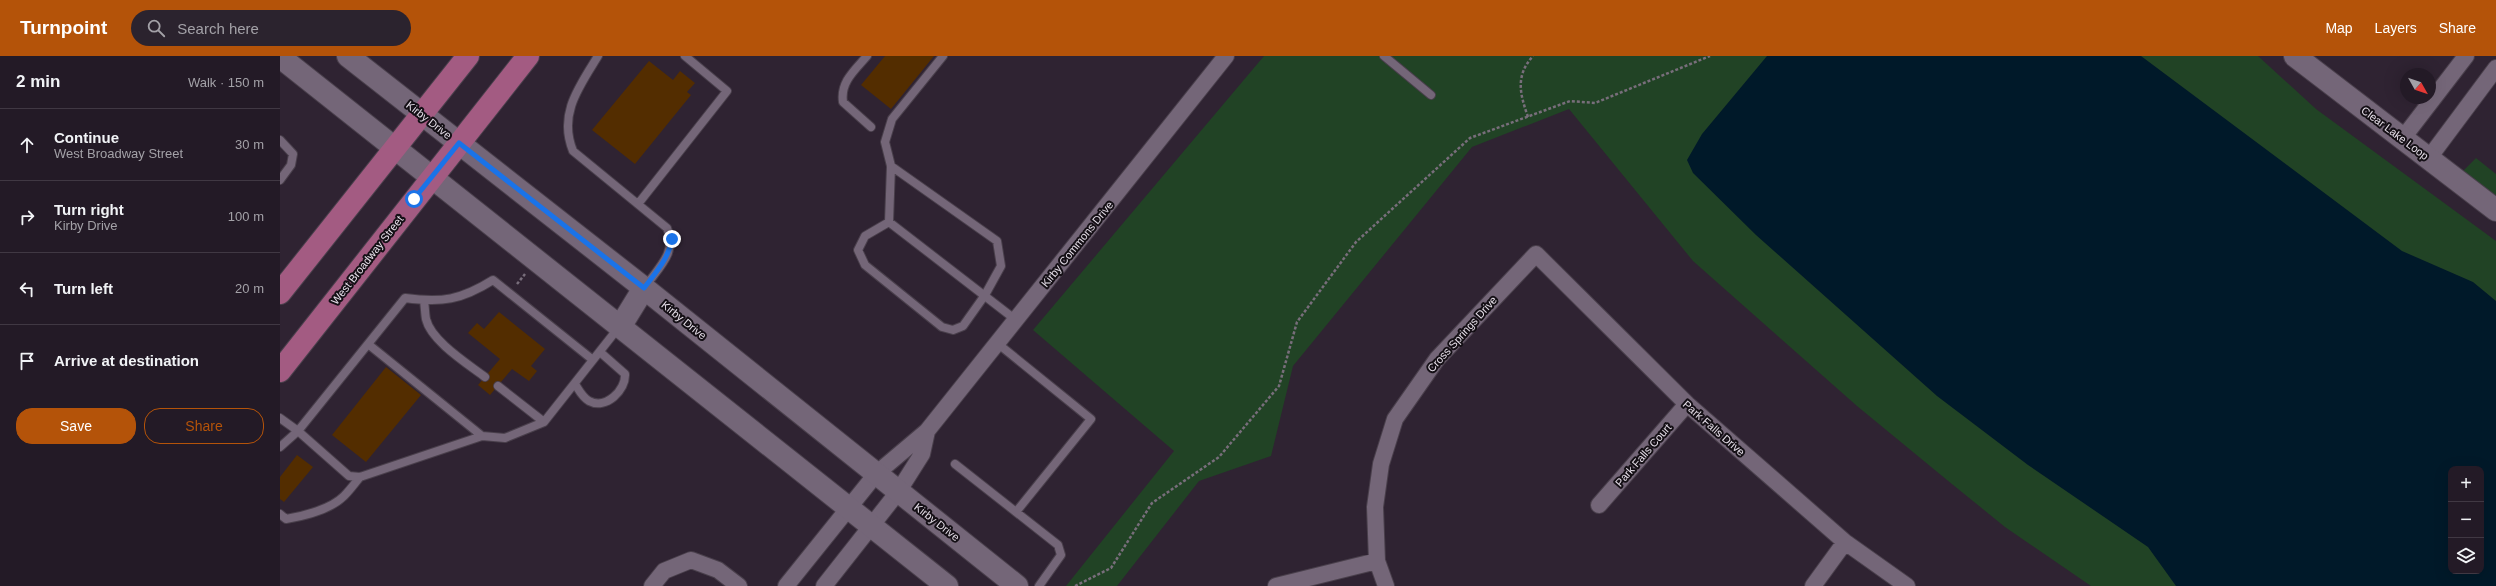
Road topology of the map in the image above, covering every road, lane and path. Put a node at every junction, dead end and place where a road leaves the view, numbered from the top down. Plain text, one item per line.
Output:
1 (348, 56) edge
2 (468, 56) edge
3 (528, 56) edge
4 (598, 56) edge
5 (684, 56) edge
6 (867, 56) edge
7 (943, 56) edge
8 (1226, 56) edge
9 (1384, 56) edge
10 (1533, 56) edge
11 (1710, 56) edge
12 (2295, 56) edge
13 (2466, 56) edge
14 (280, 57) edge
15 (2496, 68) edge
16 (1431, 94) dead end
17 (421, 114) junction
18 (1528, 117) junction
19 (871, 127) dead end
20 (2403, 138) junction
21 (280, 140) edge
22 (459, 143) junction
23 (395, 147) junction
24 (2429, 158) junction
25 (891, 166) junction
26 (433, 176) junction
27 (280, 180) edge
28 (638, 204) junction
29 (2496, 210) edge
30 (889, 222) junction
31 (1536, 254) joint
32 (528, 269) dead end
33 (644, 288) junction
34 (280, 292) edge
35 (510, 293) junction
36 (985, 295) junction
37 (424, 301) junction
38 (1016, 320) junction
39 (620, 327) junction
40 (997, 343) junction
41 (368, 344) junction
42 (600, 352) junction
43 (593, 360) junction
44 (280, 371) edge
45 (485, 377) dead end
46 (575, 384) junction
47 (498, 386) dead end
48 (1687, 404) junction
49 (280, 418) edge
50 (544, 422) junction
51 (298, 431) junction
52 (927, 431) junction
53 (482, 436) junction
54 (280, 447) edge
55 (955, 464) dead end
56 (876, 474) junction
57 (360, 477) junction
58 (898, 492) junction
59 (1599, 505) dead end
60 (847, 508) junction
61 (1016, 512) junction
62 (280, 514) edge
63 (872, 527) junction
64 (1845, 542) junction
65 (1377, 561) junction
66 (652, 586) edge
67 (739, 586) edge
68 (786, 586) edge
69 (824, 586) edge
70 (947, 586) edge
71 (1017, 586) edge
72 (1039, 586) edge
73 (1075, 586) edge
74 (1276, 586) edge
75 (1386, 586) edge
76 (1813, 586) edge
77 (1907, 586) edge

1 - 17 main road, Kirby Drive
2 - 17 main road
3 - 22 main road, West Broadway Street
4 - 28 lane
5 - 28 lane
6 - 19 lane
7 - 25 lane
8 - 38 street, Kirby Commons Drive
9 - 16 lane
10 - 18 path
11 - 18 path
12 - 20 main road, Clear Lake Loop
13 - 20 street
14 - 23 main road
15 - 24 street
17 - 22 main road, Kirby Drive
17 - 23 main road
18 - 73 path
20 - 24 main road, Clear Lake Loop
21 - 27 lane
22 - 26 main road, West Broadway Street
22 - 33 main road, Kirby Drive
23 - 26 main road
23 - 34 main road
24 - 29 main road, Clear Lake Loop
25 - 30 lane
25 - 36 lane
26 - 39 main road
26 - 44 main road, West Broadway Street
28 - 33 lane
30 - 36 lane
30 - 36 lane
31 - 48 street, Park Falls Drive
31 - 65 street, Cross Springs Drive
32 - 35 path
33 - 39 main road
33 - 56 main road, Kirby Drive
35 - 37 lane
35 - 43 lane
36 - 38 lane
37 - 41 lane
37 - 45 lane
38 - 40 street, Kirby Commons Drive
39 - 42 lane
39 - 60 main road
40 - 52 street, Kirby Commons Drive
40 - 61 lane
41 - 51 lane
41 - 53 lane
42 - 43 lane
42 - 46 lane
43 - 46 lane
46 - 50 lane
47 - 50 lane
48 - 59 street, Park Falls Court
48 - 64 street, Park Falls Drive
49 - 51 lane
50 - 53 lane
51 - 54 lane
51 - 57 lane
52 - 56 street, Kirby Commons Drive
52 - 58 street, Kirby Commons Drive
53 - 57 lane
55 - 61 lane
56 - 58 main road, Kirby Drive
56 - 60 street, Kirby Commons Drive
57 - 62 lane
58 - 63 street, Kirby Commons Drive
58 - 71 main road, Kirby Drive
60 - 63 main road
60 - 68 street, Kirby Commons Drive
61 - 72 lane
63 - 69 street, Kirby Commons Drive
63 - 70 main road
64 - 76 street
64 - 77 street, Park Falls Drive
65 - 74 street
65 - 75 street, Cross Springs Drive
66 - 67 street

